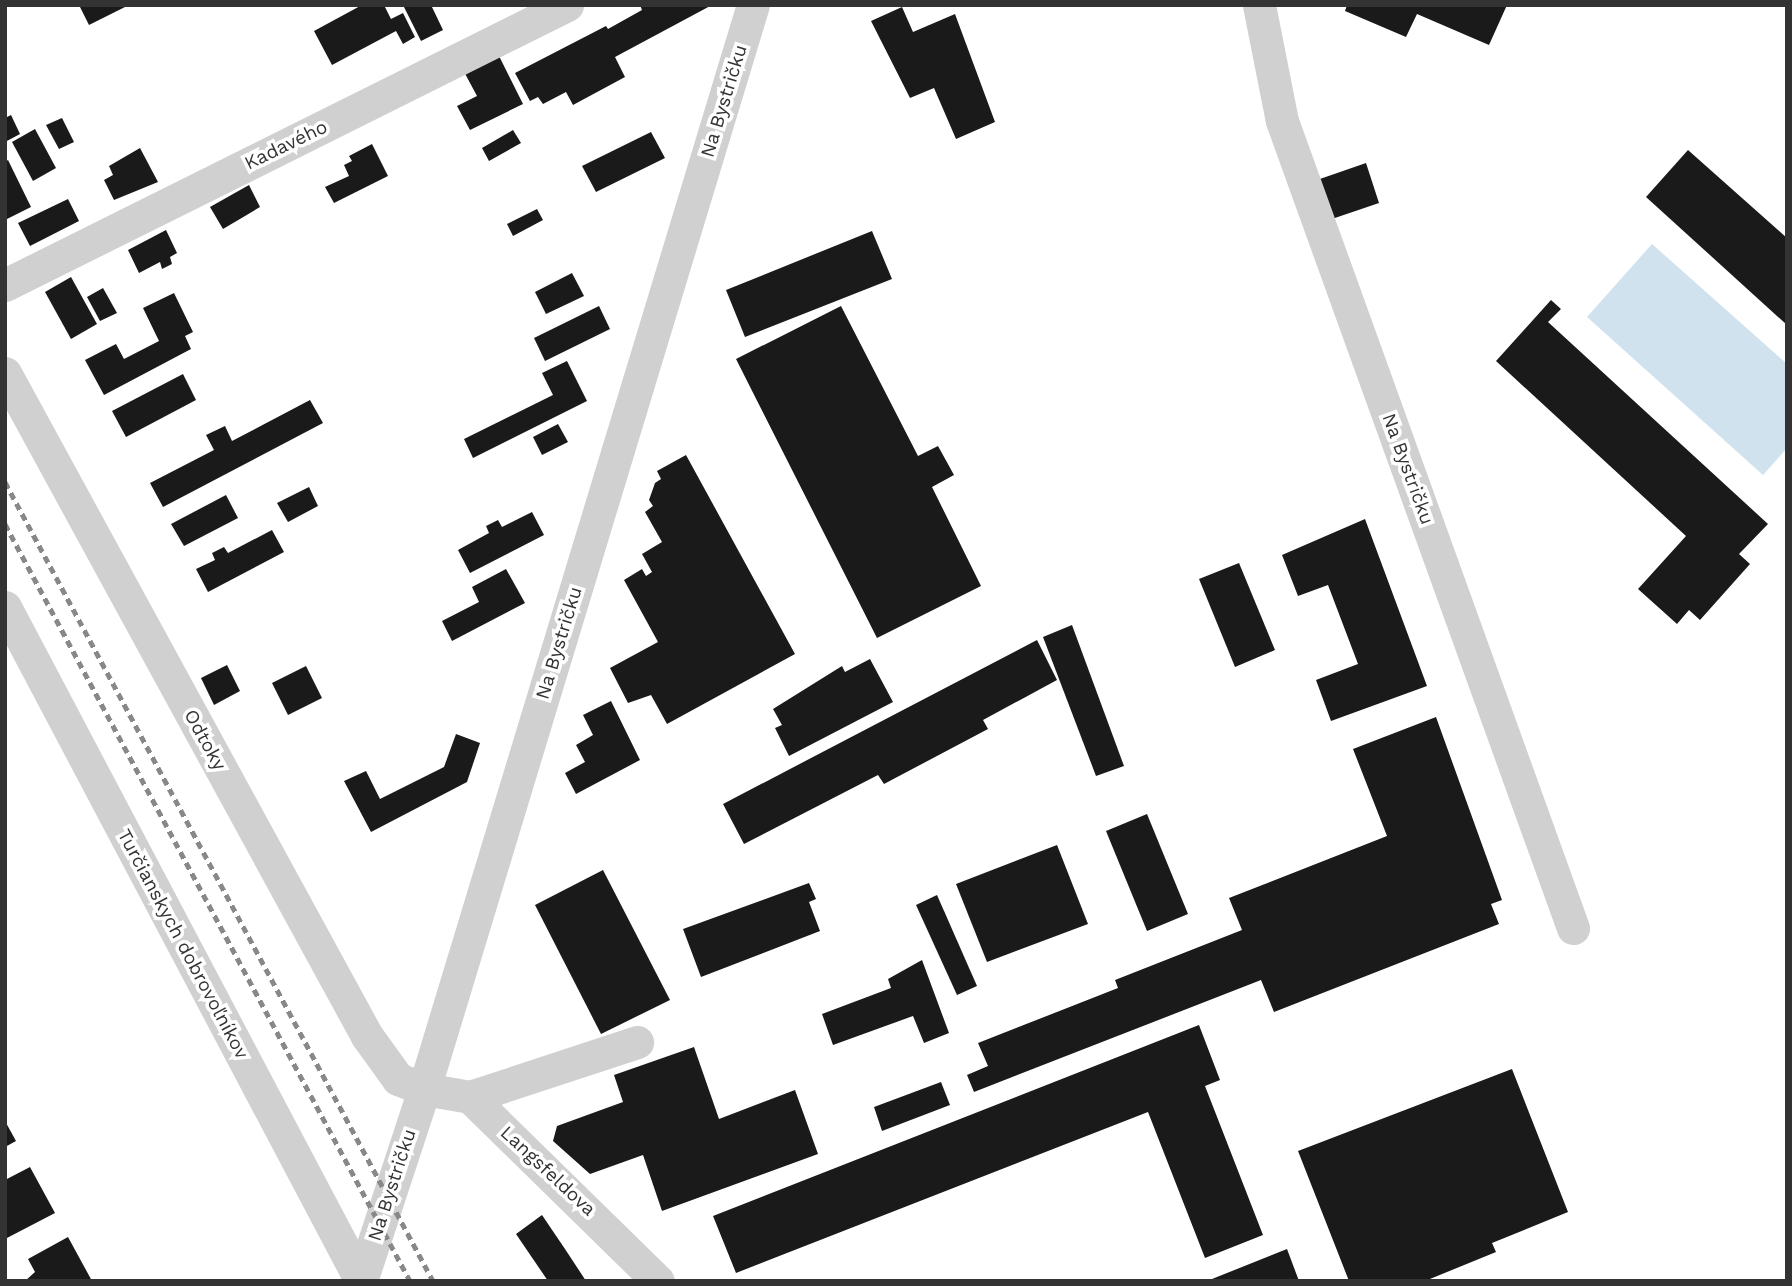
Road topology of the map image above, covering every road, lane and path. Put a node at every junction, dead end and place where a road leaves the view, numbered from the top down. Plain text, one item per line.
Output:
1 (567, 5) edge
2 (753, 5) edge
3 (1259, 5) edge
4 (5, 285) edge
5 (5, 373) edge
6 (5, 607) edge
7 (1573, 928) dead end
8 (636, 1042) dead end
9 (424, 1089) junction
10 (470, 1097) junction
11 (361, 1281) edge
12 (658, 1281) edge

1 - 4 street, Kadavého
2 - 9 street, Na Bystričku
3 - 7 street, Na Bystričku
5 - 9 street, Odtoky
6 - 11 street, Turčianskych dobrovoľníkov
8 - 10 street
9 - 10 street
9 - 11 street, Na Bystričku
10 - 12 street, Langsfeldova

